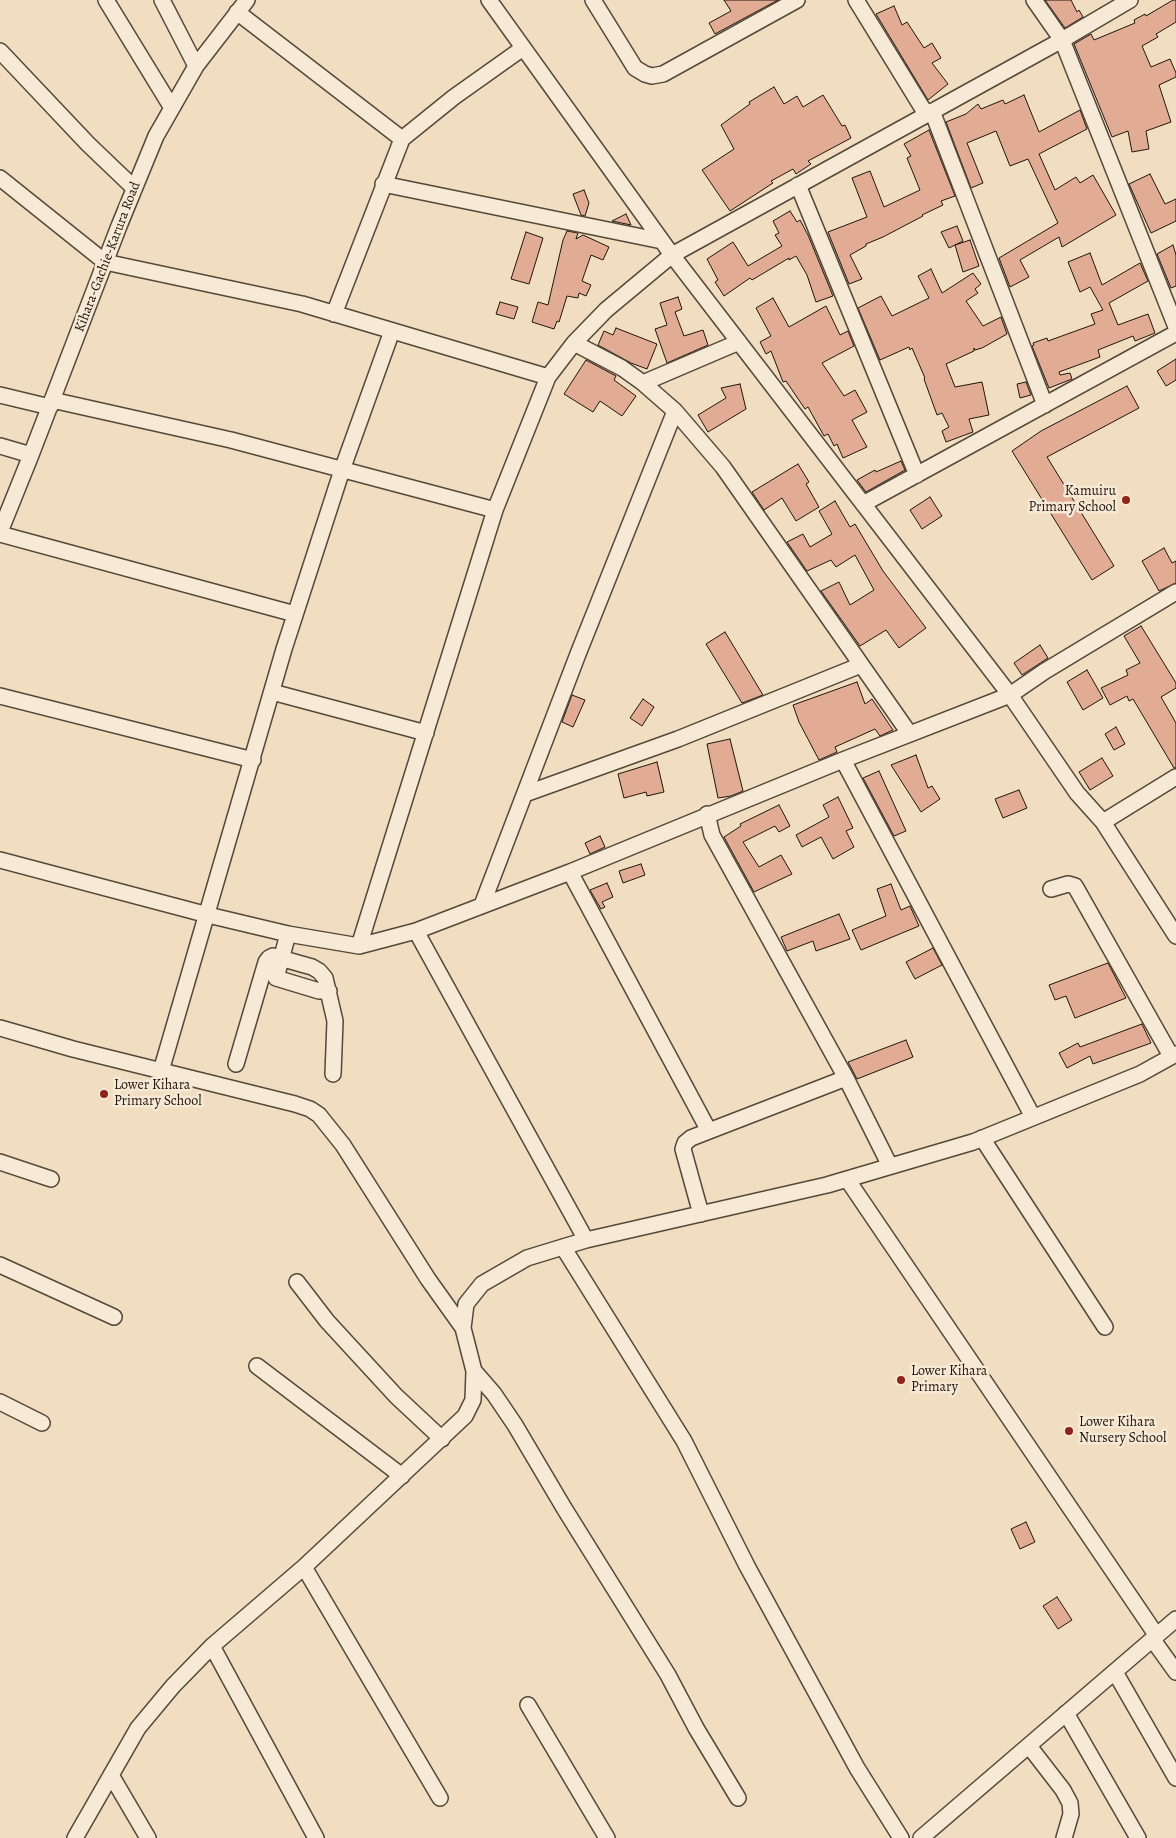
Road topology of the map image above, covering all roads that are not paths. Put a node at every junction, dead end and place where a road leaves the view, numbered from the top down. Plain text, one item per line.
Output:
1 (106, 0) edge
2 (162, 0) edge
3 (247, 0) edge
4 (489, 0) edge
5 (593, 0) edge
6 (797, 0) edge
7 (856, 0) edge
8 (1034, 0) edge
9 (1130, 0) edge
10 (237, 12) junction
11 (1062, 40) junction
12 (523, 48) junction
13 (0, 51) edge
14 (196, 66) junction
15 (172, 108) junction
16 (929, 113) junction
17 (402, 139) junction
18 (0, 178) edge
19 (383, 184) junction
20 (798, 185) junction
21 (134, 188) junction
22 (662, 241) junction
23 (672, 255) junction
24 (105, 262) junction
25 (334, 314) junction
26 (1176, 326) edge
27 (392, 331) junction
28 (1176, 334) edge
29 (739, 342) junction
30 (574, 343) junction
31 (548, 377) junction
32 (643, 383) junction
33 (0, 395) edge
34 (51, 404) junction
35 (1045, 405) junction
36 (675, 411) junction
37 (0, 446) edge
38 (31, 455) junction
39 (342, 470) junction
40 (917, 475) junction
41 (864, 504) junction
42 (495, 510) junction
43 (0, 533) edge
44 (1176, 592) edge
45 (295, 614) junction
46 (861, 665) junction
47 (272, 692) junction
48 (1010, 695) junction
49 (0, 696) edge
50 (426, 733) junction
51 (909, 733) junction
52 (253, 760) junction
53 (843, 760) junction
54 (1176, 777) edge
55 (525, 794) junction
56 (707, 814) junction
57 (1103, 822) junction
58 (0, 860) edge
59 (570, 872) junction
60 (1050, 890) dead end
61 (482, 905) junction
62 (208, 915) junction
63 (416, 931) junction
64 (288, 934) junction
65 (1176, 936) edge
66 (359, 946) junction
67 (281, 957) junction
68 (329, 991) junction
69 (0, 1028) edge
70 (1174, 1055) edge
71 (236, 1064) dead end
72 (162, 1071) junction
73 (333, 1074) dead end
74 (846, 1078) junction
75 (1033, 1117) junction
76 (709, 1131) junction
77 (982, 1138) junction
78 (0, 1162) edge
79 (890, 1166) junction
80 (847, 1179) junction
81 (51, 1180) dead end
82 (701, 1214) junction
83 (586, 1240) junction
84 (563, 1247) junction
85 (0, 1265) edge
86 (297, 1282) dead end
87 (114, 1317) dead end
88 (1105, 1327) dead end
89 (463, 1328) junction
90 (257, 1366) dead end
91 (474, 1370) junction
92 (0, 1402) edge
93 (42, 1423) dead end
94 (442, 1439) junction
95 (402, 1476) junction
96 (304, 1567) junction
97 (1176, 1619) edge
98 (1155, 1638) junction
99 (212, 1646) junction
100 (1115, 1672) junction
101 (1176, 1672) edge
102 (528, 1705) dead end
103 (1066, 1714) junction
104 (1029, 1746) junction
105 (111, 1776) junction
106 (1176, 1778) edge
107 (440, 1798) dead end
108 (738, 1798) dead end
109 (75, 1838) edge
110 (148, 1838) edge
111 (316, 1838) edge
112 (607, 1838) edge
113 (901, 1838) edge
114 (921, 1838) edge
115 (1064, 1838) edge
116 (1138, 1838) edge

1 - 15 street
2 - 14 street
3 - 10 street, Kihara-Gachie-Karura Road
4 - 12 street
5 - 6 street
7 - 16 street
8 - 11 street
9 - 11 street
10 - 14 street, Kihara-Gachie-Karura Road
10 - 17 street
11 - 16 street
11 - 26 street
12 - 17 street
12 - 22 street
13 - 21 street
14 - 15 street, Kihara-Gachie-Karura Road
15 - 21 street, Kihara-Gachie-Karura Road
16 - 20 street
16 - 35 street
17 - 19 street
18 - 24 street
19 - 22 street
19 - 25 street
20 - 23 street
20 - 40 street
21 - 24 street, Kihara-Gachie-Karura Road
22 - 23 street
23 - 29 street
23 - 30 street
24 - 25 street
24 - 34 street, Kihara-Gachie-Karura Road
25 - 27 street
27 - 31 street
27 - 39 street
28 - 35 street
29 - 32 street
29 - 41 street
30 - 31 street
30 - 32 street
31 - 42 street
32 - 36 street
33 - 34 street
34 - 38 street, Kihara-Gachie-Karura Road
34 - 39 street
35 - 40 street
36 - 46 street
36 - 55 street
37 - 38 street
38 - 43 street, Kihara-Gachie-Karura Road
39 - 42 street
39 - 45 street
40 - 41 street
41 - 48 street
42 - 50 street
43 - 45 street
44 - 48 street
45 - 47 street
46 - 51 street
46 - 55 street
47 - 50 street
47 - 52 street
48 - 51 street
48 - 57 street
49 - 52 street
50 - 66 street
51 - 53 street
52 - 62 street
53 - 56 street
53 - 75 street
54 - 57 street
55 - 61 street
56 - 59 street
56 - 74 street
57 - 65 street
58 - 62 street
59 - 61 street
59 - 76 street
60 - 70 street
61 - 63 street
62 - 64 street
62 - 72 street
63 - 66 street
63 - 83 street
64 - 66 street
64 - 67 street
67 - 68 street
67 - 68 street
67 - 71 street
68 - 73 street
69 - 72 street
70 - 75 street
72 - 89 street
74 - 76 street
74 - 79 street
75 - 77 street
76 - 82 street
77 - 79 street
77 - 88 street
78 - 81 street
79 - 80 street
80 - 82 street
80 - 98 street
82 - 83 street
83 - 84 street
84 - 89 street
84 - 113 street
85 - 87 street
86 - 94 street
89 - 91 street
90 - 95 street
91 - 94 street
91 - 108 street
92 - 93 street
94 - 95 street
95 - 96 street
96 - 99 street
96 - 107 street
97 - 98 street
98 - 100 street
98 - 101 street
99 - 105 street
99 - 111 street
100 - 103 street
100 - 106 street
102 - 112 street
103 - 104 street
103 - 116 street
104 - 114 street
104 - 115 street
105 - 109 street
105 - 110 street

